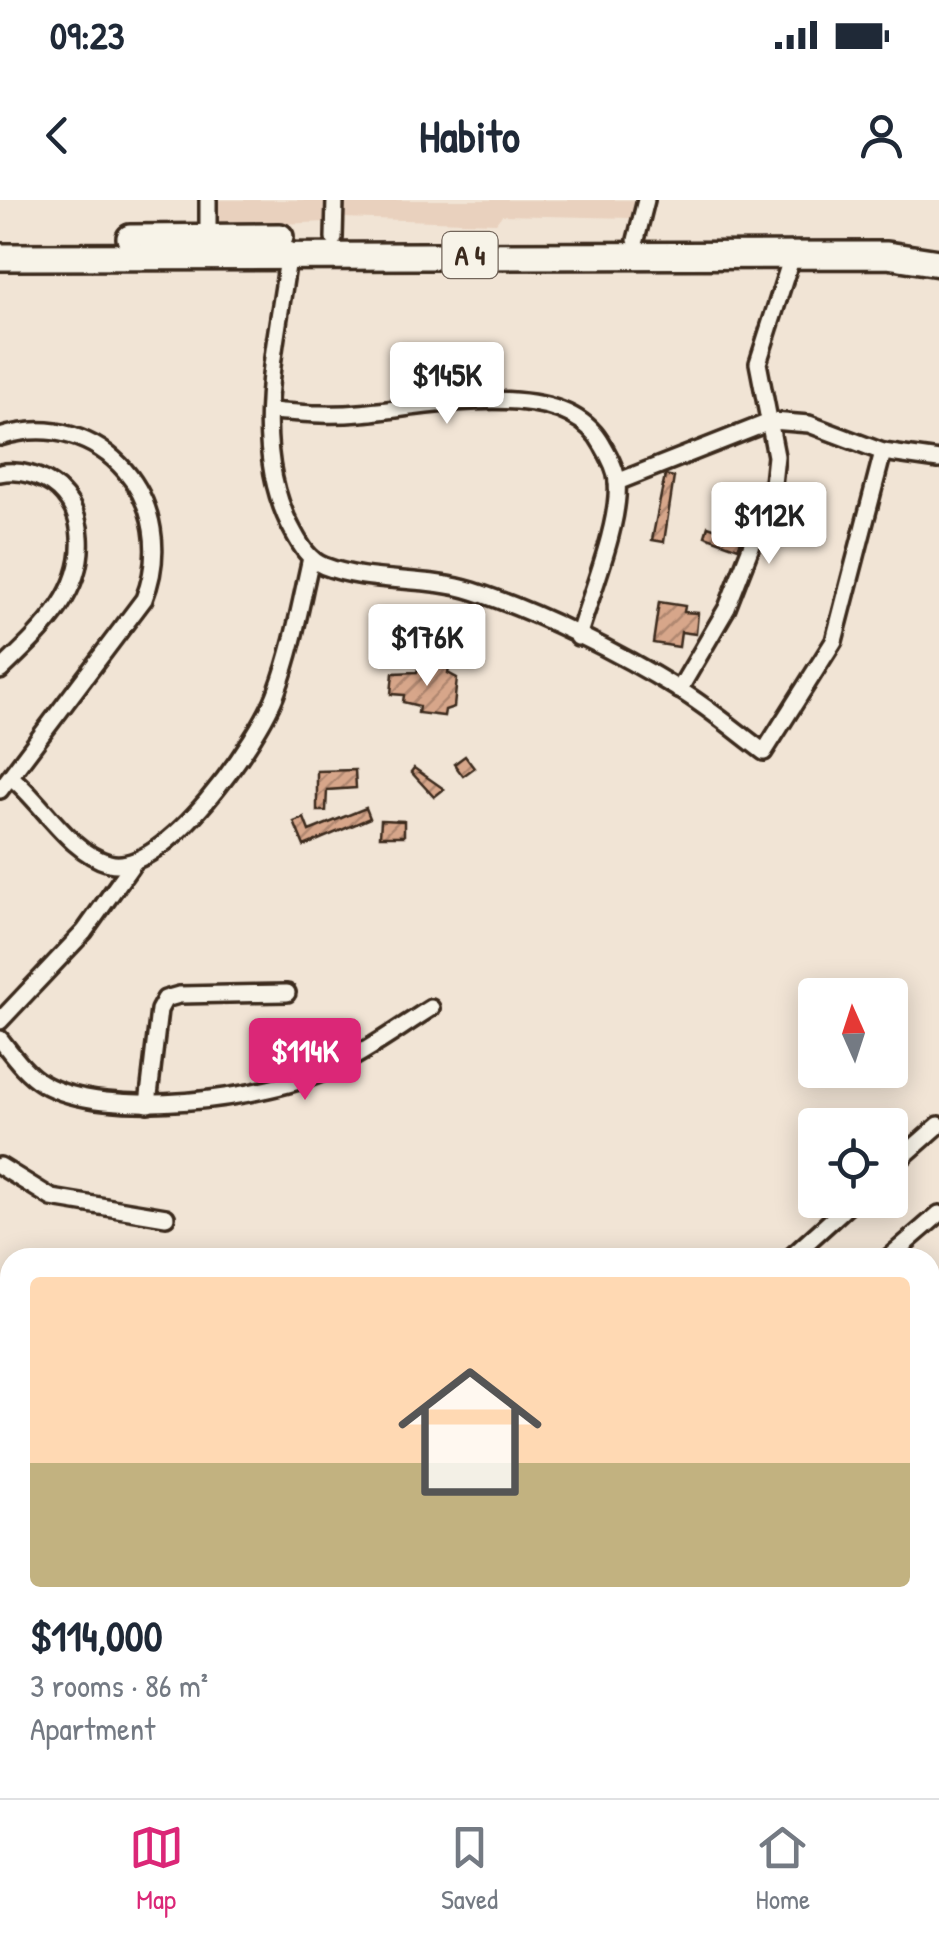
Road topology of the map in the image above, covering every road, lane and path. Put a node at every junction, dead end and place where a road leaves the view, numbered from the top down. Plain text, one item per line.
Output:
1 (208, 200) edge
2 (335, 200) edge
3 (646, 200) edge
4 (208, 238) junction
5 (334, 238) junction
6 (0, 240) edge
7 (636, 240) junction
8 (289, 246) junction
9 (939, 248) edge
10 (792, 256) junction
11 (0, 257) edge
12 (939, 263) edge
13 (268, 411) junction
14 (772, 421) junction
15 (0, 437) edge
16 (883, 452) junction
17 (939, 460) edge
18 (0, 474) edge
19 (617, 482) junction
20 (311, 558) junction
21 (578, 637) junction
22 (0, 671) edge
23 (679, 690) junction
24 (6, 784) edge
25 (134, 862) junction
26 (286, 994) dead end
27 (431, 1008) dead end
28 (0, 1022) edge
29 (0, 1039) edge
30 (148, 1104) junction
31 (939, 1125) edge
32 (908, 1152) edge
33 (0, 1166) edge
34 (939, 1214) edge
35 (166, 1216) dead end
36 (834, 1218) edge
37 (801, 1248) edge
38 (900, 1248) edge

1 - 4 street
2 - 5 street
3 - 7 street
4 - 6 highway, A 4
4 - 8 highway, A 4
5 - 7 highway, A 4
5 - 8 highway, A 4
7 - 9 highway, A 4
8 - 10 highway, A 4
8 - 11 highway, A 4
8 - 13 street
10 - 12 highway, A 4
10 - 14 street
13 - 19 street
13 - 20 street
14 - 16 street
14 - 19 street
14 - 23 street
15 - 24 street
16 - 17 street
16 - 23 street
18 - 22 street
19 - 21 street
20 - 21 street
20 - 25 street
21 - 23 street
24 - 25 street
25 - 28 street
26 - 30 street
27 - 30 street
29 - 30 street
31 - 32 street
33 - 35 street
34 - 38 street
36 - 37 street

